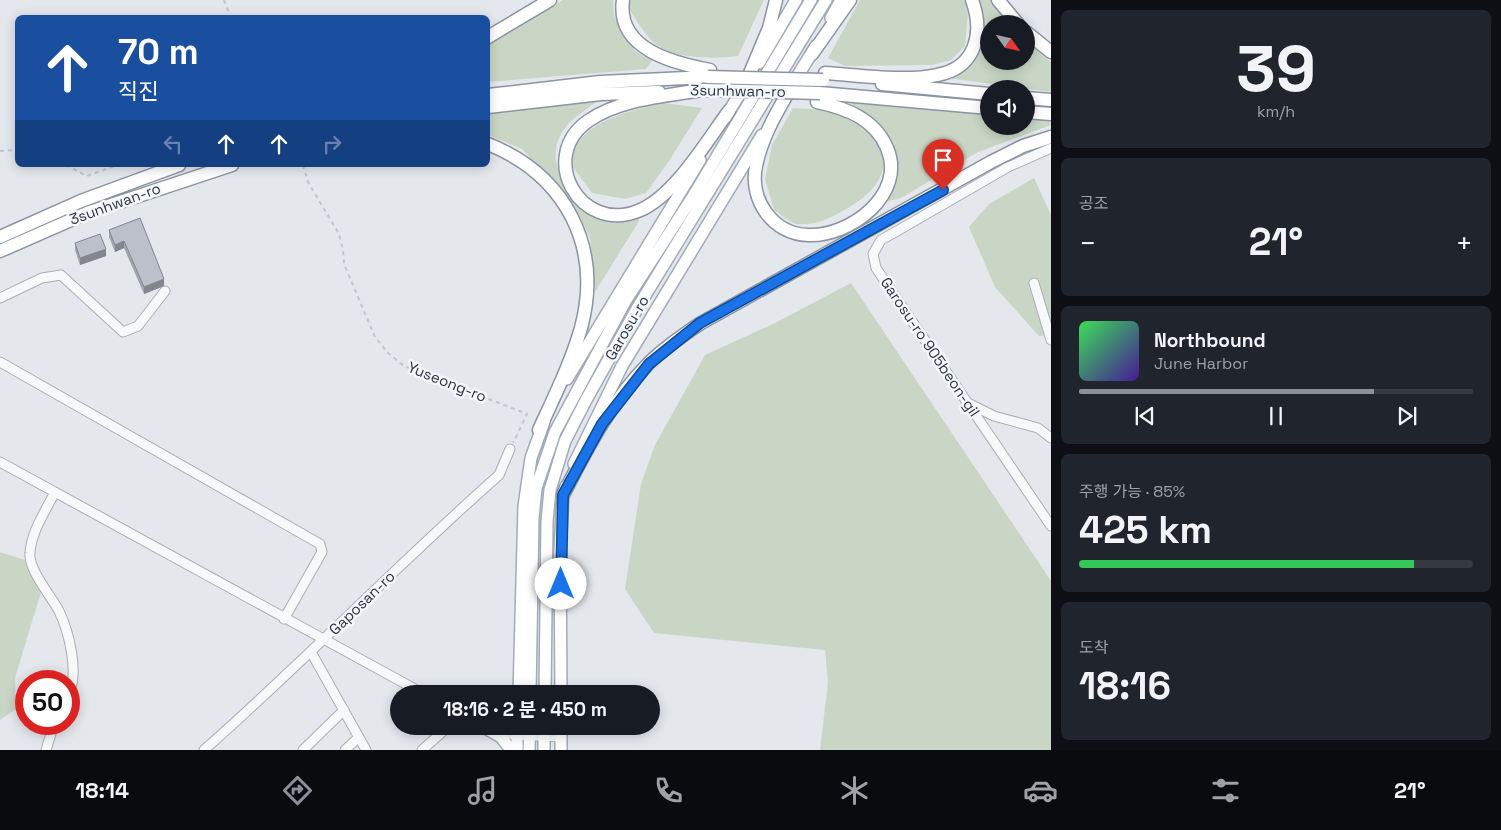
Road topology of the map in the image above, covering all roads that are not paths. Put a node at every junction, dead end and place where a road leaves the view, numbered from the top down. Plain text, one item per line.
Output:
1 (550, 0) edge
2 (623, 0) edge
3 (776, 0) edge
4 (796, 0) edge
5 (811, 0) edge
6 (826, 0) edge
7 (841, 0) edge
8 (850, 0) edge
9 (972, 0) edge
10 (998, 0) edge
11 (1010, 15) edge
12 (490, 36) edge
13 (1035, 39) edge
14 (1051, 52) edge
15 (812, 54) junction
16 (709, 74) junction
17 (824, 76) junction
18 (785, 83) junction
19 (762, 84) junction
20 (745, 85) junction
21 (702, 90) junction
22 (980, 93) edge
23 (490, 94) edge
24 (819, 97) junction
25 (1035, 99) edge
26 (1051, 100) edge
27 (490, 107) edge
28 (980, 107) edge
29 (729, 111) junction
30 (1035, 113) edge
31 (1051, 114) edge
32 (1051, 137) edge
33 (490, 145) edge
34 (1051, 148) edge
35 (174, 167) edge
36 (226, 167) edge
37 (0, 237) edge
38 (0, 251) edge
39 (1034, 283) dead end
40 (165, 291) dead end
41 (0, 298) edge
42 (1051, 340) edge
43 (0, 362) edge
44 (967, 403) junction
45 (539, 430) junction
46 (1051, 438) edge
47 (510, 449) road end
48 (0, 462) edge
49 (56, 492) junction
50 (563, 495) junction
51 (1051, 526) edge
52 (546, 545) junction
53 (561, 584) junction
54 (531, 609) junction
55 (284, 619) junction
56 (324, 640) junction
57 (311, 652) junction
58 (73, 670) edge
59 (410, 685) edge
60 (519, 685) edge
61 (520, 685) edge
62 (530, 685) edge
63 (545, 685) edge
64 (561, 685) edge
65 (344, 710) junction
66 (51, 735) edge
67 (439, 735) edge
68 (498, 735) edge
69 (517, 735) edge
70 (530, 735) edge
71 (544, 735) edge
72 (561, 735) edge
73 (359, 737) junction
74 (46, 750) edge
75 (204, 750) edge
76 (302, 750) edge
77 (345, 750) edge
78 (366, 750) edge
79 (422, 750) edge
80 (511, 750) edge
81 (517, 750) edge
82 (529, 750) edge
83 (544, 750) edge
84 (560, 750) edge

1 - 12 highway
2 - 16 highway
3 - 20 highway
4 - 20 main road, Garosu-ro
5 - 19 main road, Garosu-ro
6 - 18 main road, Garosu-ro
7 - 15 main road, Garosu-ro
8 - 15 highway
9 - 17 highway
10 - 11 highway
13 - 14 highway
15 - 18 main road, Garosu-ro
16 - 19 highway, bridge
16 - 23 highway, 3sunhwan-ro
17 - 18 highway, 3sunhwan-ro, bridge
17 - 22 highway
18 - 19 highway, 3sunhwan-ro, bridge
18 - 24 highway
18 - 50 main road, Garosu-ro
18 - 52 main road, Garosu-ro
19 - 21 highway, 3sunhwan-ro, bridge
19 - 24 highway, bridge
19 - 54 main road, Garosu-ro
20 - 29 main road, Garosu-ro
21 - 27 highway, 3sunhwan-ro
21 - 29 highway
24 - 28 highway
25 - 26 highway
29 - 45 main road, Garosu-ro
30 - 31 highway
32 - 50 highway
33 - 45 highway
34 - 44 street, Garosu-ro 905beon-gil
35 - 37 highway, 3sunhwan-ro
36 - 38 highway, 3sunhwan-ro
39 - 42 street
40 - 41 street
43 - 55 street
44 - 46 street
44 - 51 street, Garosu-ro 905beon-gil
45 - 60 main road, Garosu-ro
47 - 56 street, Gaposan-ro
48 - 49 street
49 - 55 street
49 - 58 street
50 - 52 main road
50 - 53 main road, Garosu-ro
52 - 53 main road
52 - 63 main road, Garosu-ro
53 - 64 main road, Garosu-ro
54 - 61 main road, Garosu-ro
54 - 62 main road, Garosu-ro
55 - 56 street
56 - 57 street, Gaposan-ro
56 - 59 street
57 - 65 street
57 - 75 street, Gaposan-ro
65 - 73 street
65 - 76 street
66 - 74 street
67 - 79 street
68 - 80 main road
69 - 81 main road
70 - 82 main road
71 - 83 main road
72 - 84 main road
73 - 77 street
73 - 78 street

